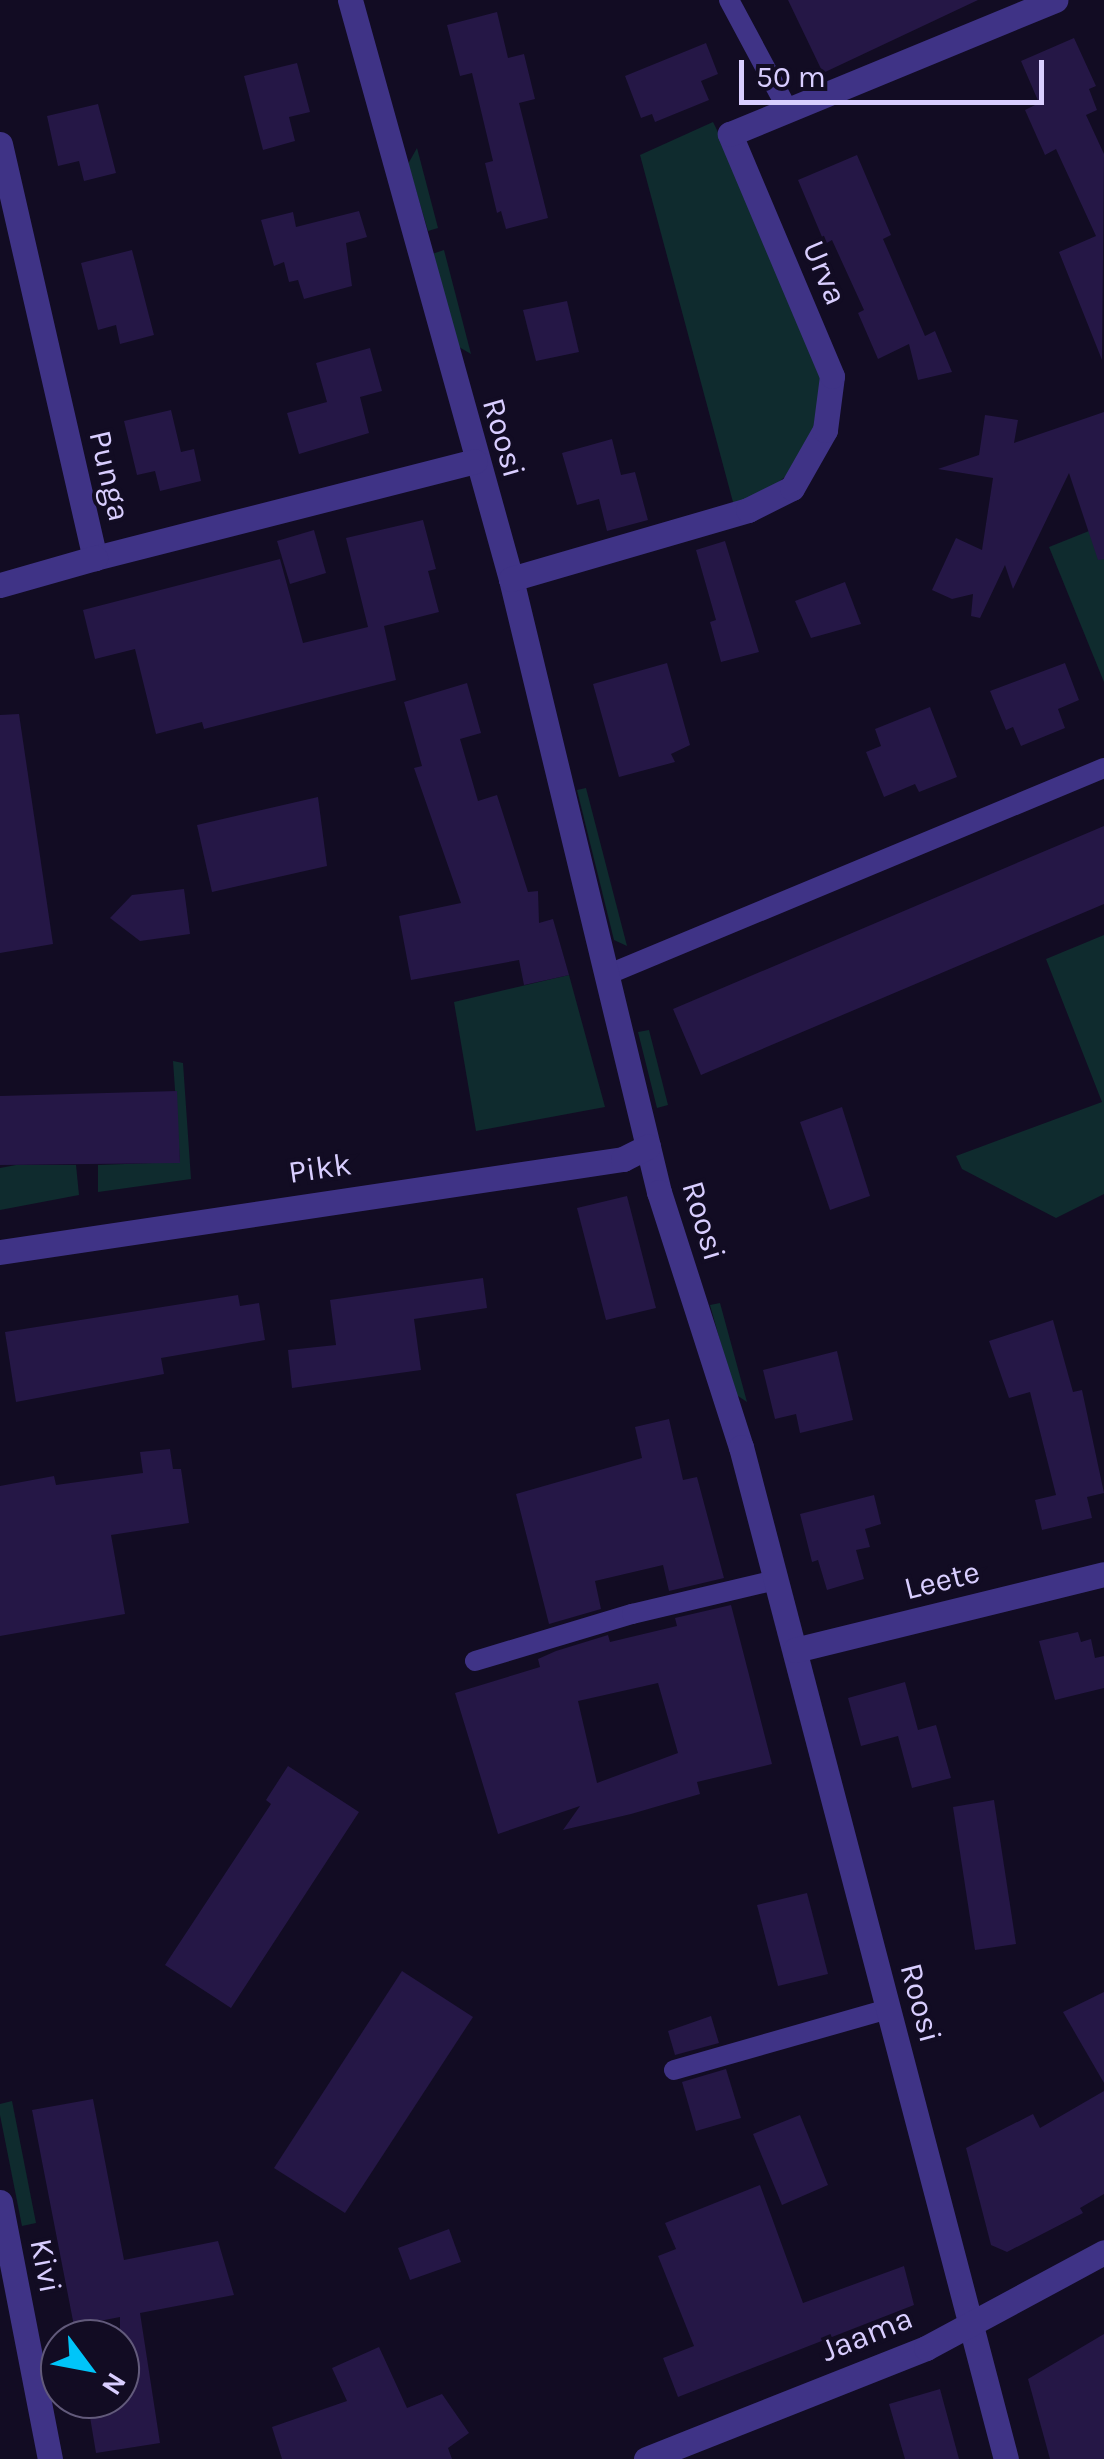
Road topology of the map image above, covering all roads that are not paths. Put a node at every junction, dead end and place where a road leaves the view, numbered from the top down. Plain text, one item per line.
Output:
1 (350, 0) edge
2 (729, 0) edge
3 (1054, 0) edge
4 (788, 110) junction
5 (0, 144) edge
6 (475, 461) junction
7 (95, 558) junction
8 (511, 579) junction
9 (0, 585) edge
10 (1104, 768) edge
11 (609, 974) junction
12 (648, 1146) junction
13 (0, 1252) edge
14 (1104, 1574) edge
15 (776, 1580) junction
16 (795, 1650) junction
17 (475, 1660) dead end
18 (888, 2009) junction
19 (674, 2070) dead end
20 (0, 2202) edge
21 (1104, 2252) edge
22 (971, 2325) junction
23 (50, 2459) edge
24 (646, 2459) edge
25 (1006, 2459) edge

1 - 6 street, Roosi
2 - 4 lane
3 - 4 street, Urva
4 - 8 street, Urva
5 - 7 street, Punga
6 - 7 street, Punga
6 - 8 street, Roosi
7 - 9 street
8 - 11 street, Roosi
10 - 11 lane
11 - 12 street, Roosi
12 - 13 street, Pikk
12 - 15 street, Roosi
14 - 16 street, Leete
15 - 16 street, Roosi
15 - 17 lane
16 - 18 street, Roosi
18 - 19 lane
18 - 22 street, Roosi
20 - 23 street, Kivi
21 - 22 street, Jaama
22 - 24 street, Jaama
22 - 25 street, Roosi

